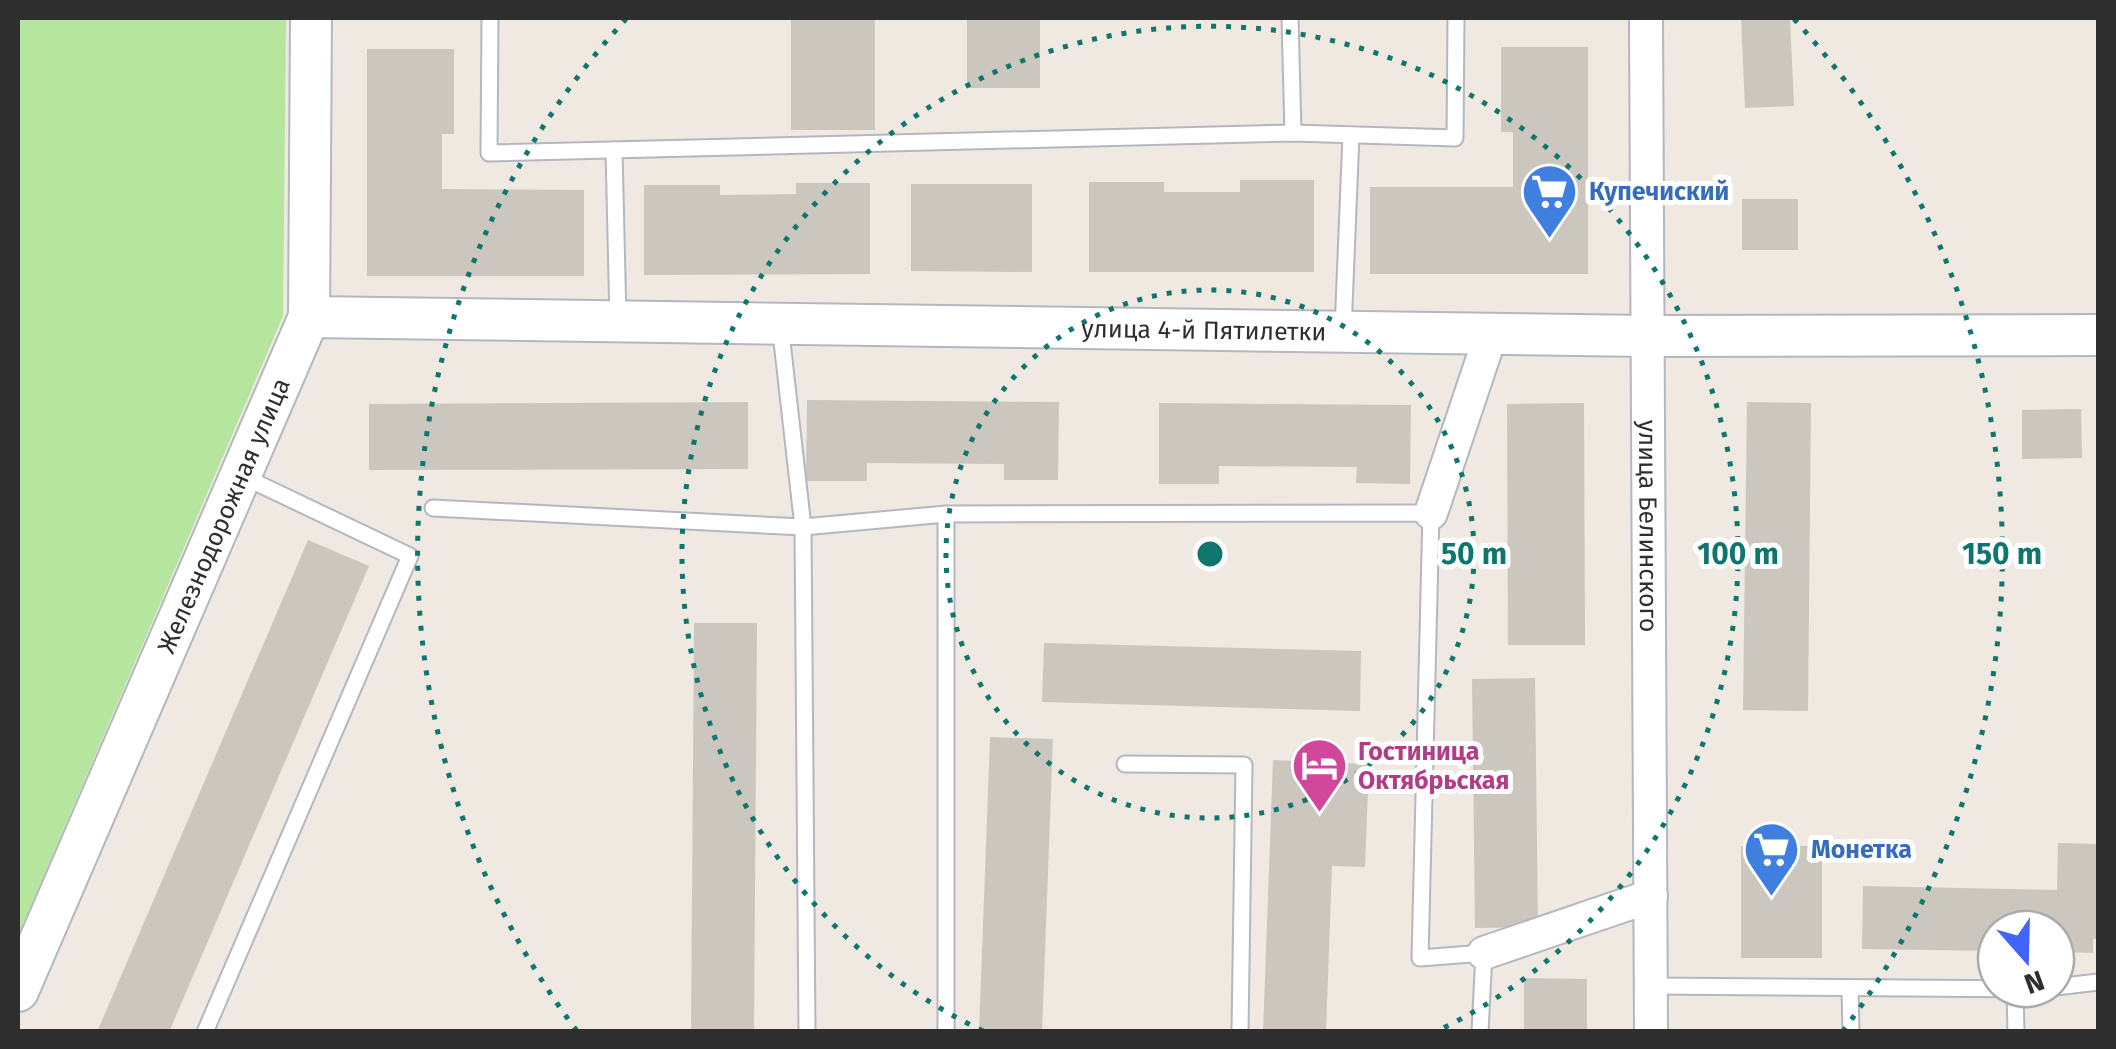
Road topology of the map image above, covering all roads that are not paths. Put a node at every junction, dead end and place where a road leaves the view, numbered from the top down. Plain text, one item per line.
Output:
1 (311, 18) edge
2 (490, 18) edge
3 (1290, 18) edge
4 (1456, 18) edge
5 (1646, 18) edge
6 (1293, 133) junction
7 (1351, 135) junction
8 (614, 150) junction
9 (308, 318) junction
10 (618, 322) junction
11 (780, 324) junction
12 (1343, 332) junction
13 (1491, 334) junction
14 (2098, 335) edge
15 (1646, 336) junction
16 (240, 475) junction
17 (433, 508) dead end
18 (1431, 513) junction
19 (946, 514) junction
20 (803, 527) junction
21 (1125, 764) dead end
22 (1650, 896) junction
23 (1484, 953) junction
24 (1651, 986) junction
25 (1850, 990) junction
26 (18, 991) edge
27 (1976, 991) edge
28 (205, 1032) edge
29 (807, 1032) edge
30 (946, 1032) edge
31 (1240, 1032) edge
32 (1480, 1032) edge
33 (1652, 1032) edge
34 (1851, 1032) edge

1 - 9 street, Железнодорожная улица
2 - 8 lane
3 - 6 lane
4 - 7 lane
5 - 15 street, улица Белинского
6 - 7 lane
6 - 8 lane
7 - 12 lane
8 - 10 lane
9 - 10 street, улица 4-й Пятилетки
9 - 16 street, Железнодорожная улица
10 - 11 street, улица 4-й Пятилетки
11 - 12 street, улица 4-й Пятилетки
11 - 20 lane
12 - 13 street, улица 4-й Пятилетки
13 - 15 street, улица 4-й Пятилетки
13 - 18 street
14 - 15 street, улица 4-й Пятилетки
15 - 22 street, улица Белинского
16 - 26 street, Железнодорожная улица
16 - 28 lane
17 - 20 lane
18 - 19 lane
18 - 23 lane
19 - 20 lane
19 - 30 lane
20 - 29 lane
21 - 31 lane
22 - 23 street
22 - 24 street, улица Белинского
23 - 32 lane
24 - 25 lane
24 - 33 street, улица Белинского
25 - 27 lane
25 - 34 lane

